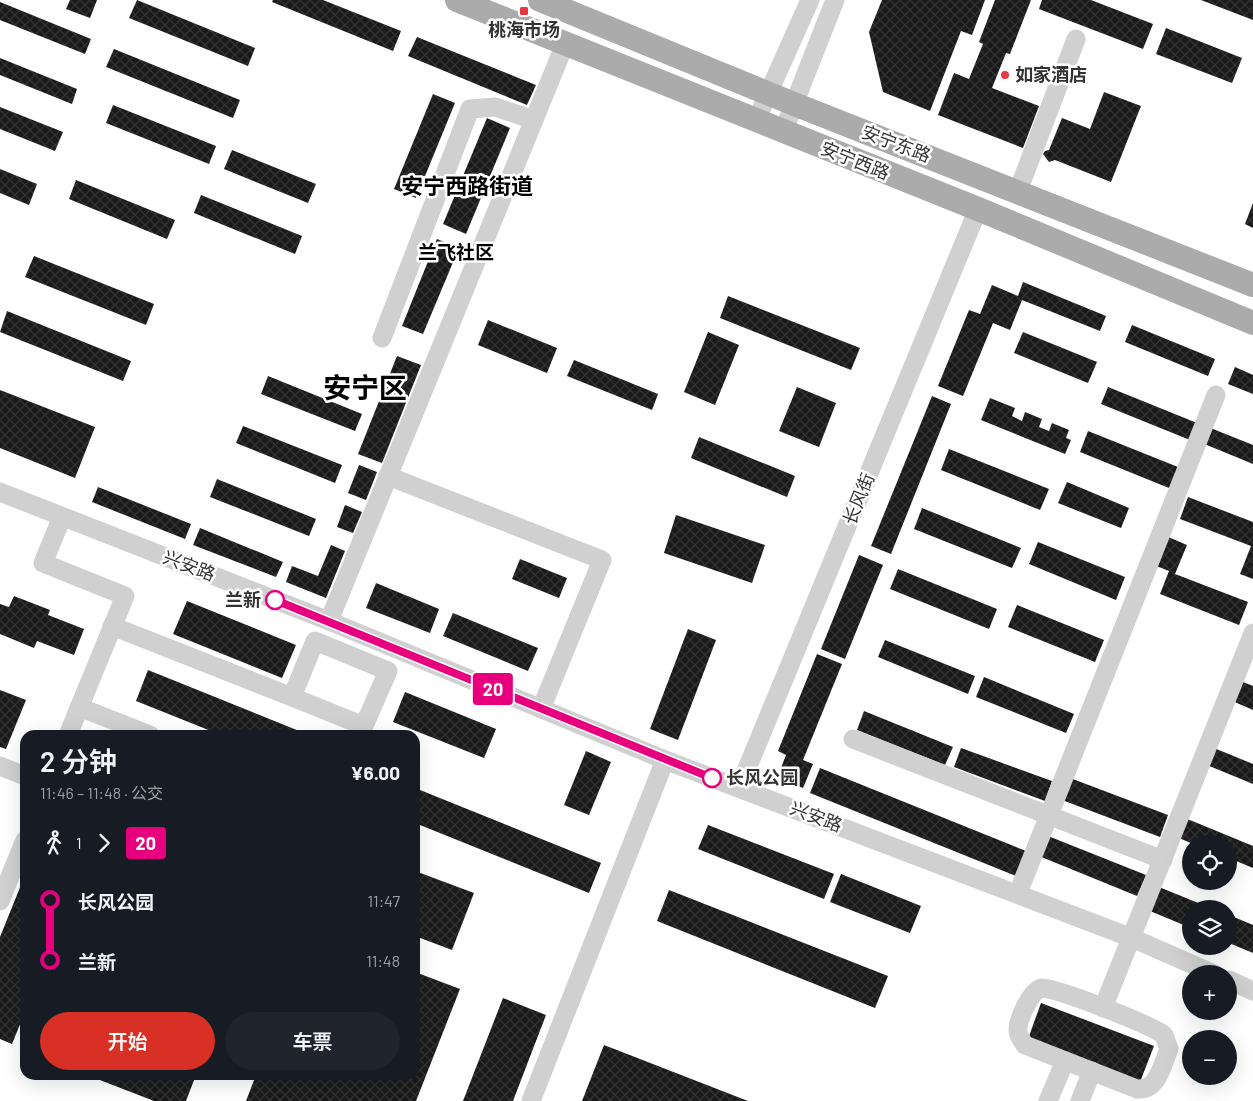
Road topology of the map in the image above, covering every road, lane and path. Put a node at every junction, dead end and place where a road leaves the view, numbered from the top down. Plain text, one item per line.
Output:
1 (456, 0) edge
2 (540, 0) edge
3 (810, 0) edge
4 (835, 0) edge
5 (1076, 39) dead end
6 (565, 44) junction
7 (718, 73) junction
8 (769, 94) junction
9 (705, 100) junction
10 (794, 104) junction
11 (534, 120) junction
12 (756, 121) junction
13 (856, 128) junction
14 (783, 132) junction
15 (843, 156) junction
16 (1018, 191) junction
17 (978, 209) junction
18 (1253, 285) edge
19 (1253, 323) edge
20 (382, 338) dead end
21 (1216, 394) dead end
22 (388, 476) junction
23 (0, 492) edge
24 (62, 517) junction
25 (328, 621) junction
26 (112, 626) junction
27 (1253, 633) edge
28 (292, 697) junction
29 (79, 707) junction
30 (541, 709) junction
31 (70, 730) edge
32 (137, 730) edge
33 (360, 730) edge
34 (362, 730) edge
35 (854, 739) dead end
36 (665, 760) junction
37 (0, 766) edge
38 (20, 774) edge
39 (739, 788) junction
40 (1049, 815) junction
41 (20, 852) edge
42 (1163, 860) junction
43 (1022, 883) dead end
44 (0, 901) edge
45 (1132, 938) junction
46 (1194, 965) edge
47 (1237, 984) edge
48 (1253, 991) edge
49 (1103, 1008) junction
50 (1065, 1060) junction
51 (1092, 1071) junction
52 (532, 1101) edge
53 (1048, 1101) edge
54 (1080, 1101) edge

1 - 6 main road, 安宁西路
2 - 7 main road, 安宁东路
3 - 8 street
4 - 10 street
5 - 16 street
6 - 9 main road, 安宁西路
6 - 11 street
7 - 8 main road, 安宁东路
7 - 9 main road
8 - 10 main road, 安宁东路
8 - 12 street
9 - 12 main road, 安宁西路
10 - 13 main road, 安宁东路
10 - 14 street
11 - 20 street
11 - 22 street
12 - 14 main road, 安宁西路
13 - 15 main road
13 - 16 main road, 安宁东路
14 - 15 main road, 安宁西路
15 - 17 main road, 安宁西路
16 - 18 main road, 安宁东路
17 - 19 main road, 安宁西路
17 - 39 street, 长风街
21 - 40 street
22 - 25 street
22 - 30 street
23 - 24 street, 兴安路
24 - 25 street, 兴安路
24 - 26 street
25 - 30 street, 兴安路
26 - 28 street
26 - 29 street
27 - 42 street
28 - 33 street
28 - 34 street
29 - 31 street
29 - 32 street
30 - 36 street, 兴安路
35 - 40 street
36 - 39 street, 兴安路
36 - 52 street
37 - 38 street
39 - 45 street, 兴安路
40 - 42 street
40 - 43 street
41 - 44 street
42 - 45 street
45 - 46 street, 兴安路
45 - 49 street
47 - 48 street
49 - 50 street
49 - 51 street
50 - 51 street
50 - 53 street
51 - 54 street

